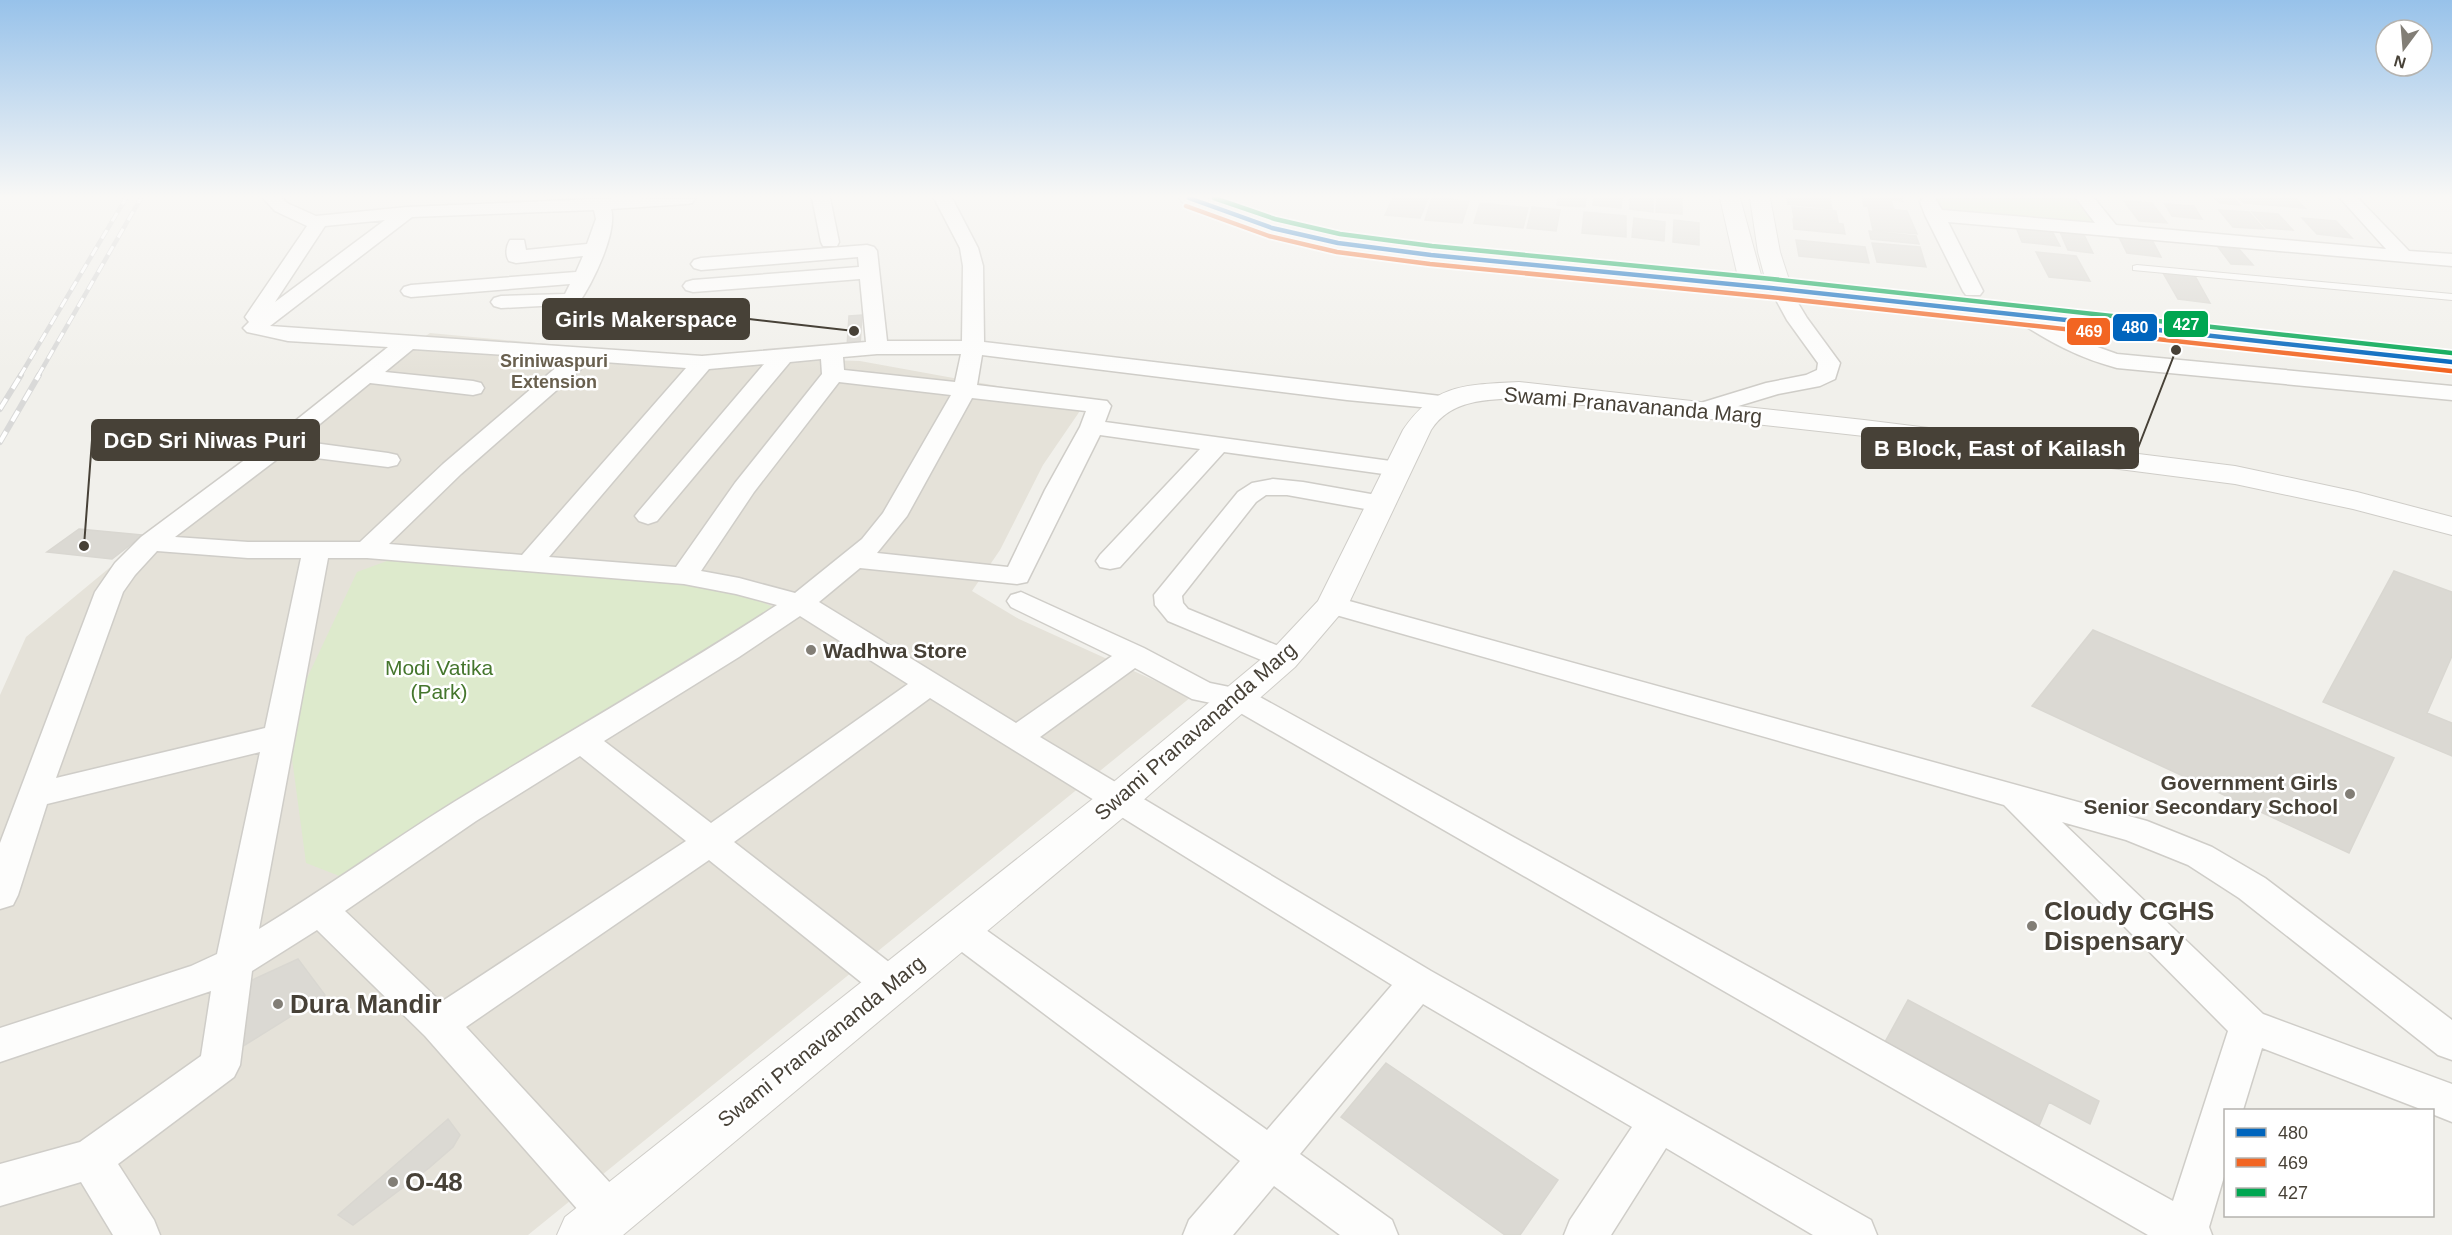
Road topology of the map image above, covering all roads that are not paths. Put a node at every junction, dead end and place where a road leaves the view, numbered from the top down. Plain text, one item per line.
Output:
1 (298, 256) edge
2 (350, 256) edge
3 (592, 256) edge
4 (808, 256) edge
5 (868, 256) edge
6 (971, 256) edge
7 (1440, 256) edge
8 (1576, 256) edge
9 (1744, 256) edge
10 (1771, 256) edge
11 (1955, 256) edge
12 (2400, 256) edge
13 (2404, 256) joint
14 (2452, 260) edge
15 (701, 264) dead end
16 (2137, 268) dead end
17 (870, 272) junction
18 (584, 277) junction
19 (1749, 277) junction
20 (1776, 280) junction
21 (693, 286) dead end
22 (1973, 291) junction
23 (2452, 297) edge
24 (571, 300) junction
25 (2023, 316) junction
26 (725, 317) dead end
27 (559, 318) junction
28 (255, 328) junction
29 (408, 342) junction
30 (2452, 342) edge
31 (973, 347) junction
32 (877, 348) junction
33 (538, 350) junction
34 (583, 356) junction
35 (783, 356) junction
36 (2452, 362) edge
37 (702, 363) junction
38 (833, 363) junction
39 (363, 376) junction
40 (473, 388) dead end
41 (965, 390) junction
42 (2452, 393) edge
43 (1441, 402) junction
44 (1702, 410) junction
45 (1092, 427) junction
46 (1219, 443) junction
47 (279, 446) junction
48 (388, 460) dead end
49 (1398, 469) junction
50 (1382, 504) junction
51 (648, 516) dead end
52 (2452, 526) edge
53 (150, 543) junction
54 (315, 550) junction
55 (367, 550) junction
56 (856, 559) junction
57 (1110, 561) dead end
58 (528, 564) junction
59 (684, 576) junction
60 (1021, 601) dead end
61 (800, 603) junction
62 (1332, 605) junction
63 (1134, 655) junction
64 (1283, 658) junction
65 (929, 683) junction
66 (1238, 698) junction
67 (279, 736) junction
68 (1017, 738) junction
69 (582, 740) junction
70 (33, 795) junction
71 (2016, 798) junction
72 (1118, 800) junction
73 (711, 841) junction
74 (0, 895) edge
75 (320, 910) junction
76 (959, 930) junction
77 (234, 963) junction
78 (1418, 982) junction
79 (890, 984) junction
80 (439, 1024) junction
81 (2249, 1026) junction
82 (2452, 1043) edge
83 (0, 1045) edge
84 (2452, 1102) edge
85 (1660, 1120) junction
86 (1269, 1157) junction
87 (91, 1159) junction
88 (0, 1185) edge
89 (596, 1224) edge
90 (2186, 1234) edge
91 (138, 1235) edge
92 (1205, 1235) edge
93 (1376, 1235) edge
94 (1586, 1235) edge
95 (1855, 1235) edge

1 - 28 street
2 - 28 street
3 - 18 street
4 - 15 street
5 - 17 street
6 - 31 street
7 - 19 main road
8 - 19 main road
9 - 19 street
10 - 20 street
11 - 22 street
12 - 13 street
13 - 14 street
16 - 23 lane
17 - 21 street
17 - 32 street
18 - 24 street
18 - 24 street
19 - 20 main road
20 - 22 main road
20 - 25 main road
20 - 44 street
22 - 30 main road
24 - 27 street
25 - 36 main road
25 - 42 street
26 - 27 street
27 - 33 street
28 - 29 street
29 - 33 street
29 - 39 street
31 - 32 street
31 - 41 street
31 - 43 street
32 - 38 street
33 - 34 street
34 - 37 street
34 - 55 street
35 - 37 street
35 - 38 street
35 - 51 street
37 - 58 street
38 - 41 street
38 - 59 street
39 - 40 street
39 - 47 street
41 - 45 street
41 - 56 street
43 - 44 street, Swami Pranavananda Marg
43 - 49 street, Swami Pranavananda Marg
44 - 52 street, Swami Pranavananda Marg
45 - 46 street
45 - 56 street
46 - 49 street
46 - 57 street
47 - 48 street
47 - 53 street
49 - 50 street, Swami Pranavananda Marg
50 - 62 street, Swami Pranavananda Marg
50 - 64 street
53 - 54 street
53 - 70 street
54 - 55 street
54 - 67 street
55 - 58 street
56 - 61 street
58 - 59 street
59 - 61 street
60 - 63 street
61 - 65 street
61 - 69 street
62 - 64 street, Swami Pranavananda Marg
62 - 71 street
63 - 66 street
63 - 68 street
64 - 66 street, Swami Pranavananda Marg
65 - 68 street
65 - 73 street
66 - 72 street, Swami Pranavananda Marg
66 - 90 street
67 - 70 street
67 - 77 street
68 - 72 street
69 - 73 street
69 - 75 street
70 - 74 street
71 - 81 street
71 - 82 street
72 - 76 street, Swami Pranavananda Marg
72 - 78 street
73 - 79 street
73 - 80 street
75 - 77 street
75 - 80 street
76 - 79 street, Swami Pranavananda Marg
76 - 86 street
77 - 83 street
77 - 87 street
78 - 85 street
78 - 86 street
79 - 89 street, Swami Pranavananda Marg
80 - 89 street
81 - 84 street
81 - 90 street
85 - 94 street
85 - 95 street
86 - 92 street
86 - 93 street
87 - 88 street
87 - 91 street

